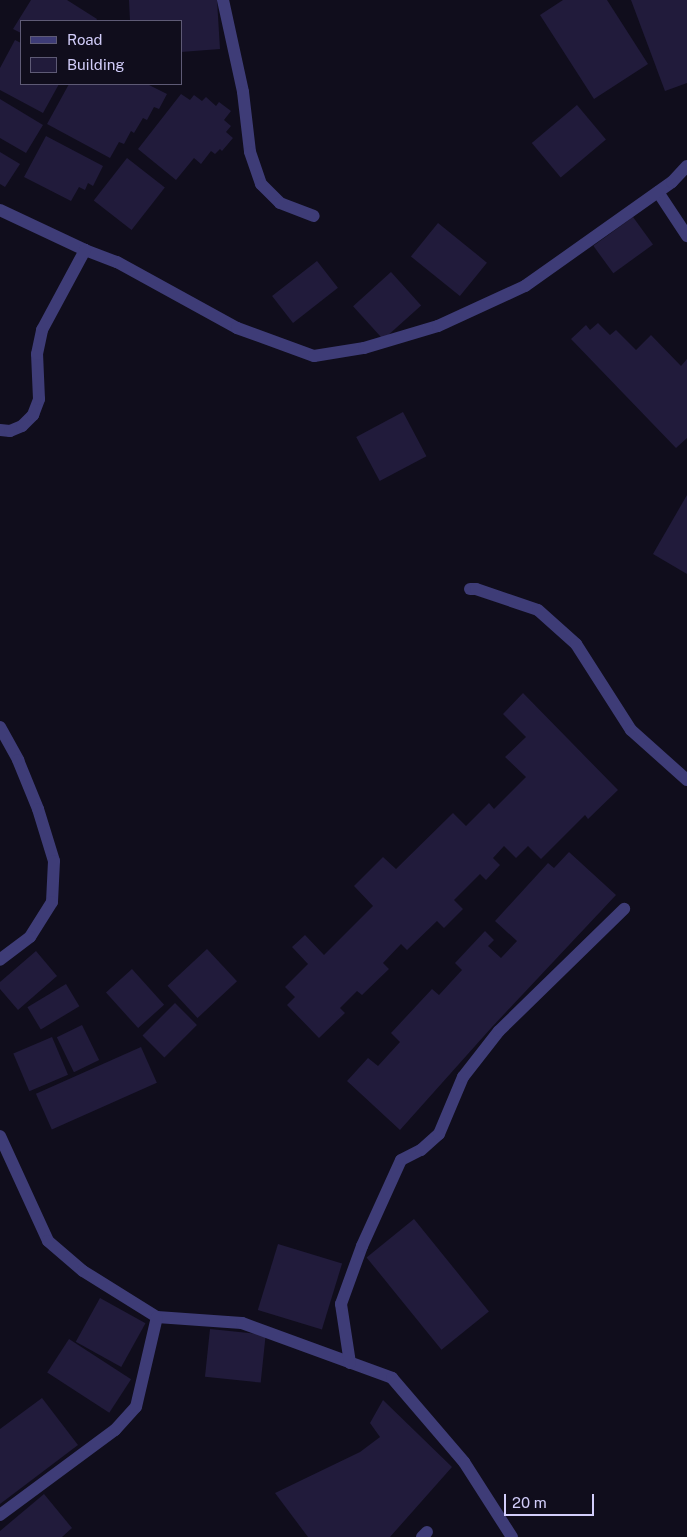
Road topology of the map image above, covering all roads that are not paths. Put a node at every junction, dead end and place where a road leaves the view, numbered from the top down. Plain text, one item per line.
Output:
1 (222, 0) edge
2 (687, 166) edge
3 (658, 192) junction
4 (0, 210) edge
5 (314, 216) dead end
6 (687, 236) edge
7 (85, 250) junction
8 (0, 430) edge
9 (470, 590) dead end
10 (0, 727) edge
11 (687, 779) edge
12 (624, 909) dead end
13 (0, 960) edge
14 (0, 1136) edge
15 (157, 1317) junction
16 (350, 1362) junction
17 (0, 1515) edge
18 (512, 1537) edge

1 - 5 street
2 - 3 street
3 - 6 street
3 - 7 street
4 - 7 street
7 - 8 street
9 - 11 street
10 - 13 street
12 - 16 street
14 - 15 street
15 - 16 street
15 - 17 street
16 - 18 street

